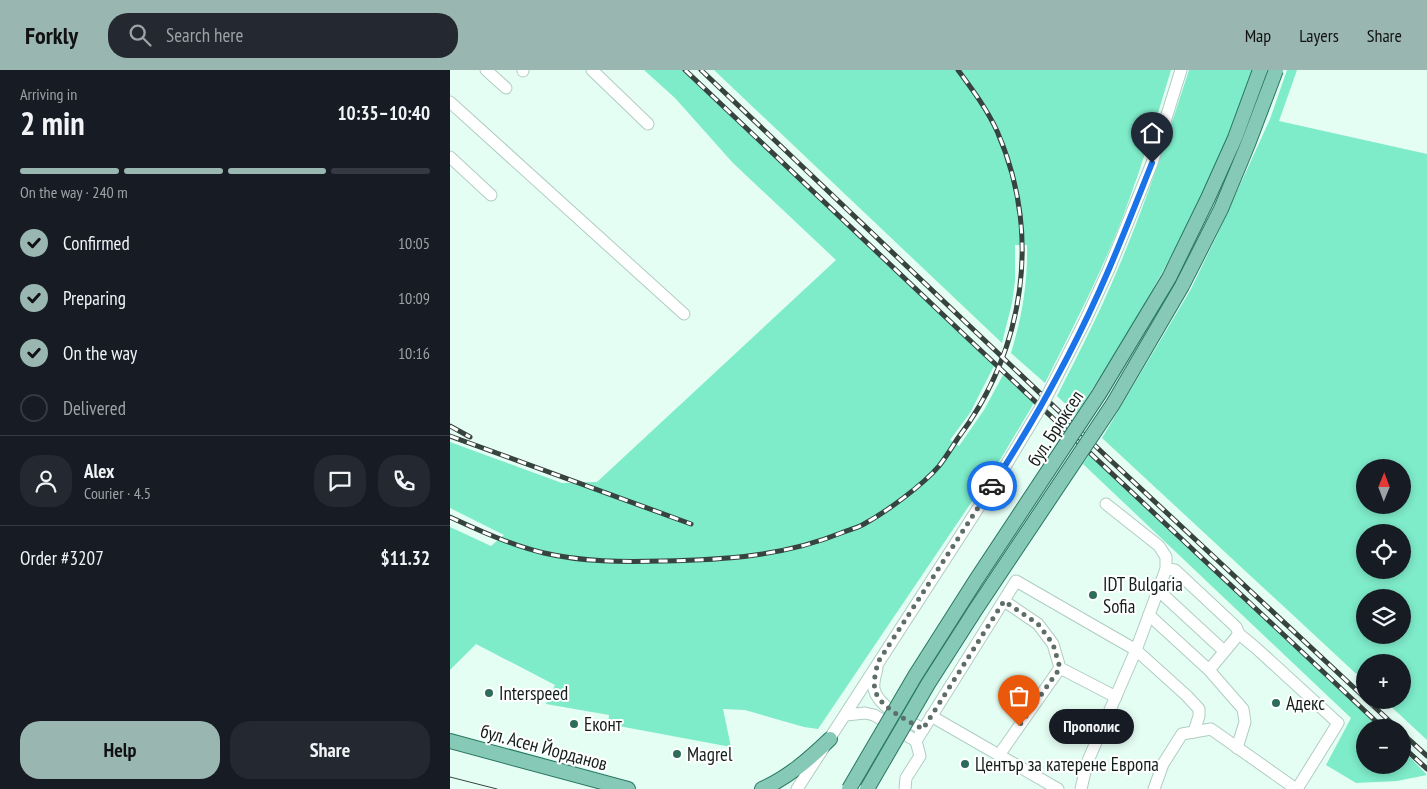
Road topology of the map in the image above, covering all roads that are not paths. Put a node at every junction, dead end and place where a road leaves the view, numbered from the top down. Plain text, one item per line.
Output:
1 (486, 70) edge
2 (592, 70) edge
3 (1181, 70) edge
4 (1260, 70) edge
5 (1276, 70) edge
6 (506, 88) dead end
7 (450, 102) edge
8 (648, 124) dead end
9 (450, 157) edge
10 (491, 195) dead end
11 (684, 314) dead end
12 (1106, 504) dead end
13 (1166, 569) junction
14 (1158, 590) junction
15 (1004, 601) junction
16 (1149, 615) junction
17 (1239, 634) junction
18 (1136, 650) junction
19 (1224, 651) junction
20 (878, 662) junction
21 (1060, 668) junction
22 (1209, 670) junction
23 (1116, 697) junction
24 (846, 715) junction
25 (931, 716) junction
26 (923, 729) junction
27 (1194, 732) junction
28 (830, 739) junction
29 (450, 741) edge
30 (916, 741) junction
31 (1238, 748) junction
32 (999, 755) junction
33 (906, 783) edge
34 (628, 789) edge
35 (762, 789) edge
36 (797, 789) edge
37 (849, 789) edge
38 (867, 789) edge
39 (900, 789) edge
40 (1058, 789) edge
41 (1081, 789) edge
42 (1154, 789) edge
43 (1296, 789) edge

1 - 6 street
2 - 8 street
3 - 20 street, bridge
4 - 37 main road, бул. Брюксел, bridge
5 - 38 main road, бул. Брюксел, bridge
7 - 11 street
9 - 10 street
12 - 13 street
13 - 14 street
13 - 17 street
14 - 16 street
14 - 19 street
15 - 18 street
15 - 21 street
15 - 25 street
16 - 18 street
16 - 22 street
17 - 19 street
17 - 43 street
18 - 23 street
18 - 27 street
19 - 22 street
20 - 24 street
20 - 26 street
21 - 23 street
21 - 32 street
22 - 31 street
23 - 41 street
24 - 28 street
24 - 30 street
25 - 26 street
25 - 32 street
26 - 30 street
27 - 31 street
27 - 42 street
28 - 35 main road
28 - 36 street
29 - 34 main road, бул. Асен Йорданов
30 - 33 street
31 - 43 street
32 - 40 street
33 - 39 street

